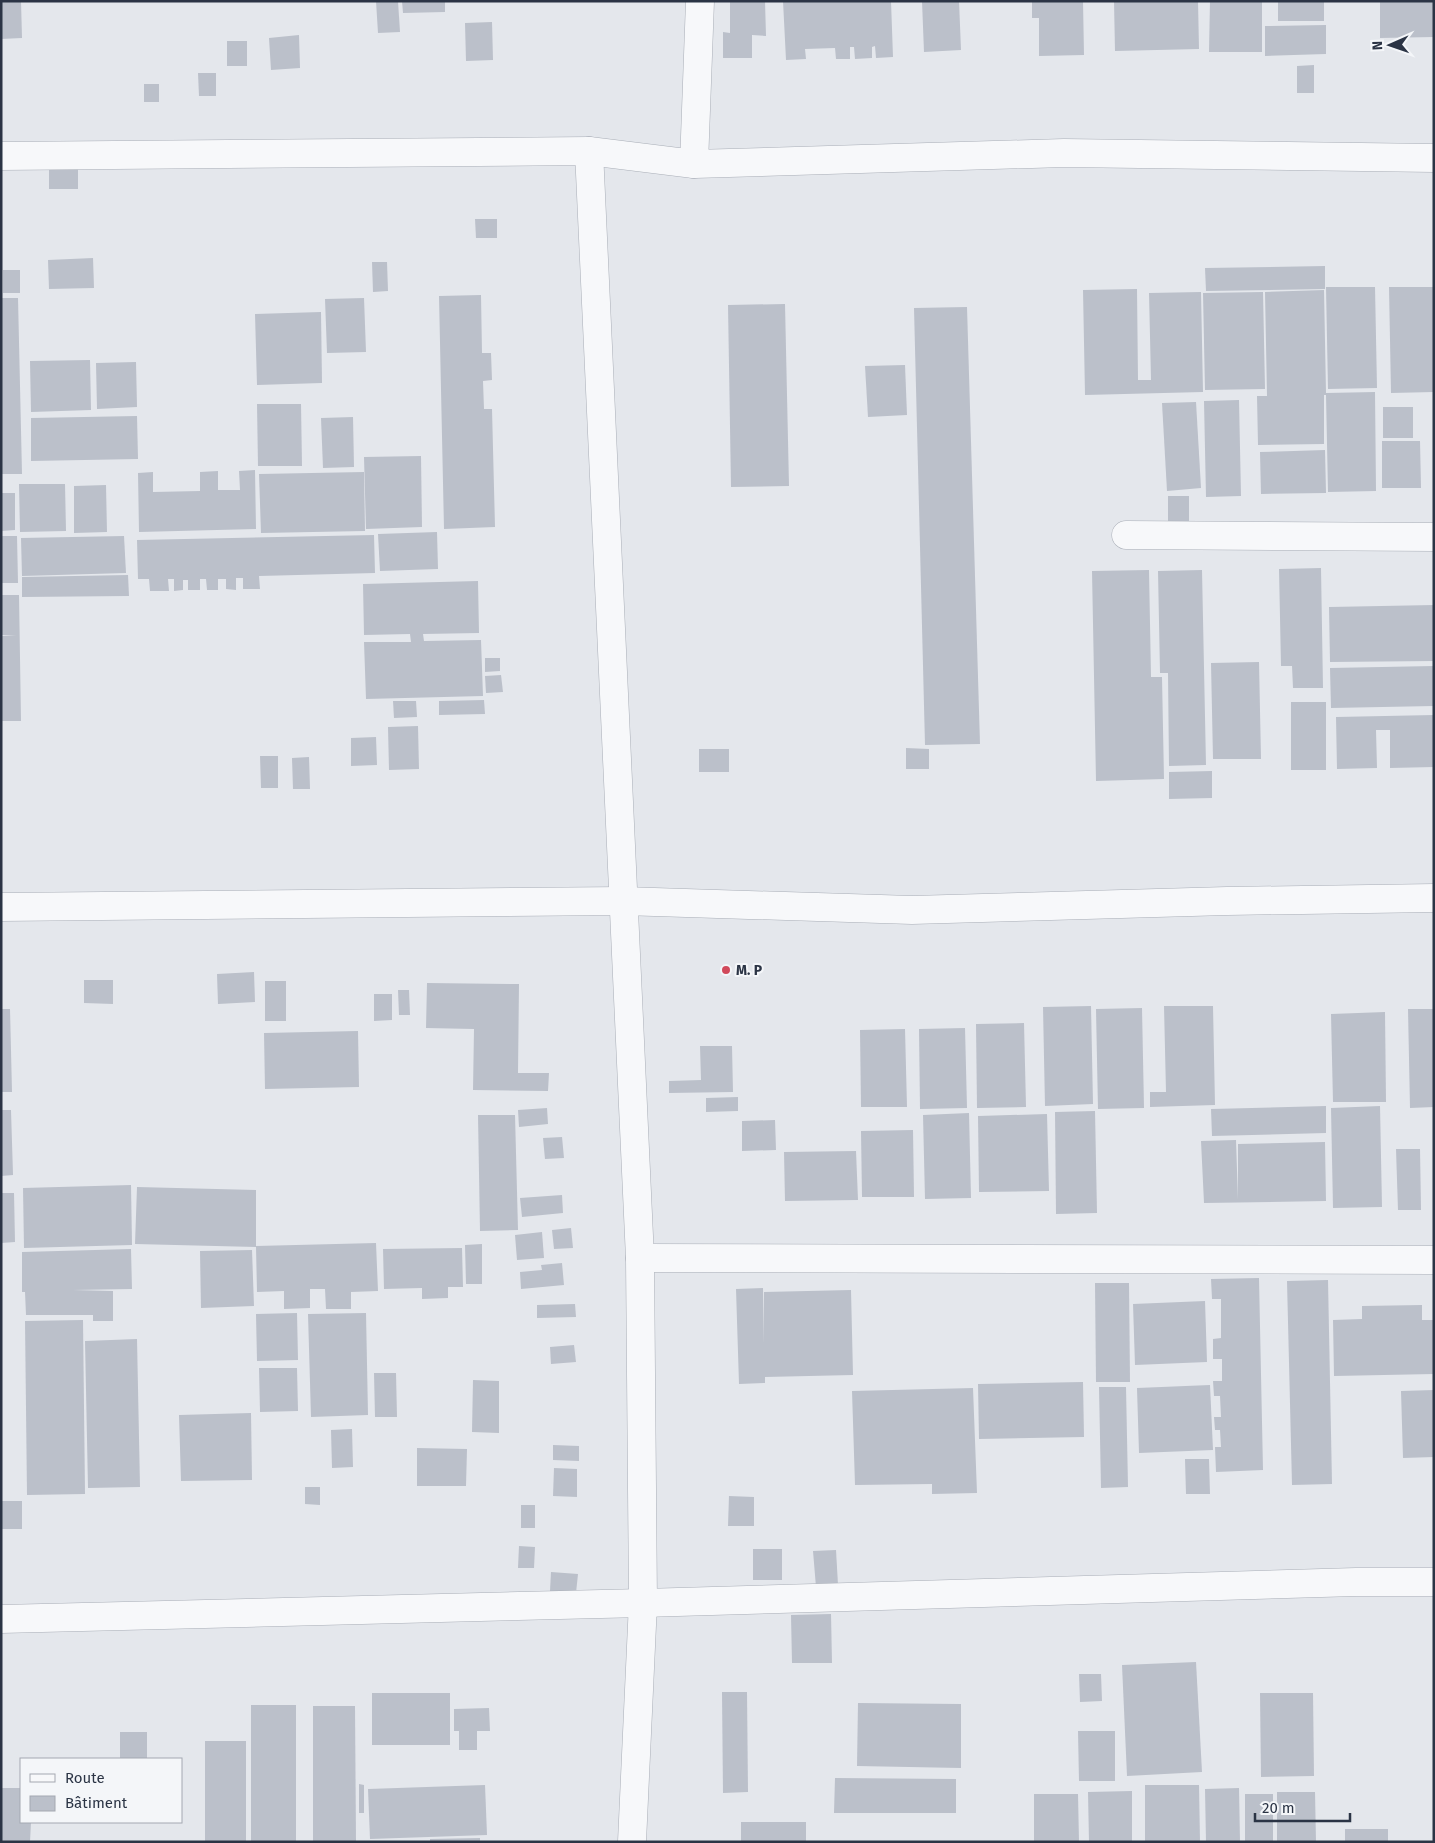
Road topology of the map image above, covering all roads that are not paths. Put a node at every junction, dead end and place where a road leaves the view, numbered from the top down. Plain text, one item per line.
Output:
1 (700, 1) edge
2 (589, 152) junction
3 (1, 156) edge
4 (1434, 158) edge
5 (694, 164) junction
6 (1126, 535) dead end
7 (1434, 537) edge
8 (1434, 898) edge
9 (623, 901) junction
10 (1, 907) edge
11 (640, 1258) junction
12 (1434, 1260) edge
13 (1434, 1582) edge
14 (643, 1603) junction
15 (1, 1618) edge
16 (632, 1842) edge

1 - 5 street
2 - 3 street
2 - 5 street
2 - 9 street
4 - 5 street
6 - 7 street
8 - 9 street
9 - 10 street
9 - 11 street
11 - 12 street
11 - 14 street
13 - 14 street
14 - 15 street
14 - 16 street

